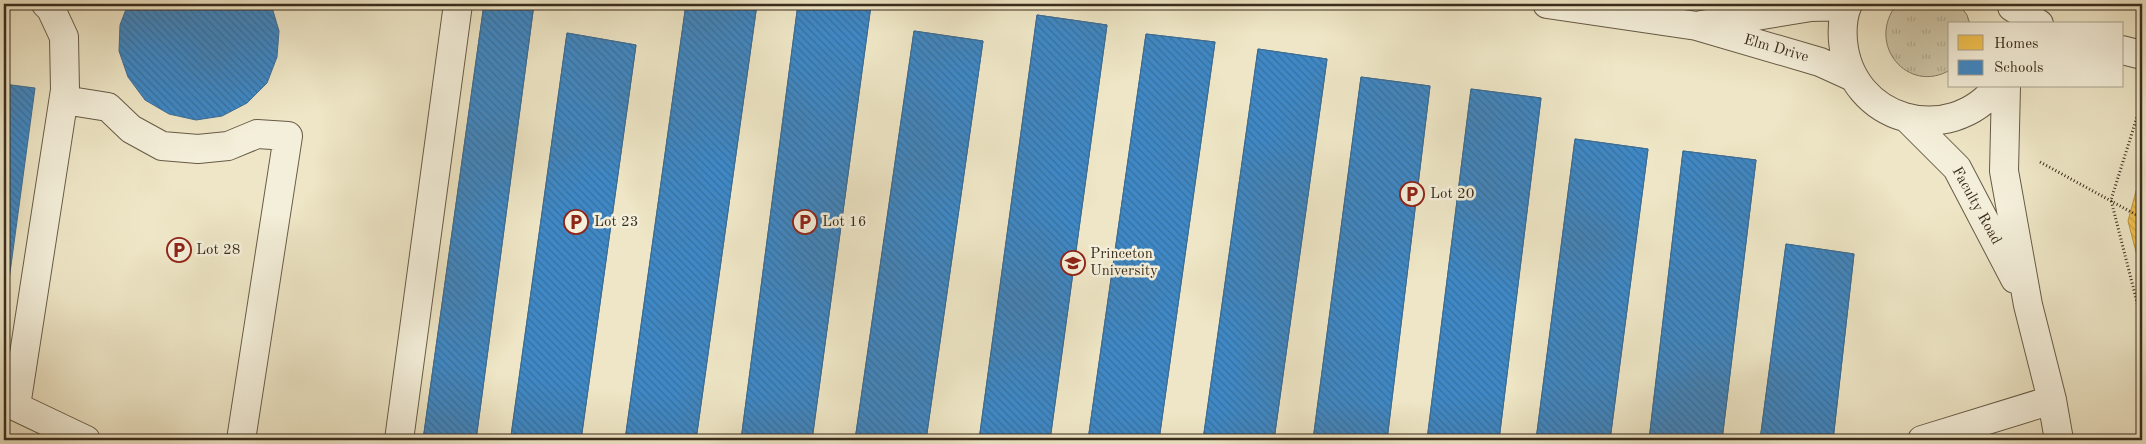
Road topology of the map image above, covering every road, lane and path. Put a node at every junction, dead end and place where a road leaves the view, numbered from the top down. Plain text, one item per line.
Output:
1 (46, 4) edge
2 (458, 4) edge
3 (1546, 4) edge
4 (1848, 5) edge
5 (2013, 12) edge
6 (2035, 22) edge
7 (1697, 26) junction
8 (2124, 51) edge
9 (2142, 56) edge
10 (2124, 57) edge
11 (1853, 77) junction
12 (1996, 88) edge
13 (2006, 88) edge
14 (64, 100) junction
15 (2142, 101) edge
16 (1908, 119) junction
17 (2035, 159) dead end
18 (2111, 200) junction
19 (2142, 218) edge
20 (2028, 305) junction
21 (2142, 322) edge
22 (2052, 400) junction
23 (10, 403) edge
24 (86, 440) edge
25 (241, 440) edge
26 (399, 440) edge
27 (1922, 440) edge
28 (2059, 440) edge

1 - 14 street
2 - 26 street
3 - 7 street, Elm Drive
4 - 7 street, Elm Drive
4 - 11 street
5 - 6 street
7 - 11 street, Elm Drive
8 - 9 street
9 - 10 street
11 - 16 street
12 - 16 street
13 - 20 street, Faculty Road
14 - 23 street
14 - 25 street
15 - 18 path
16 - 20 street, Faculty Road
17 - 18 path
18 - 19 path
18 - 21 path
20 - 22 street, Faculty Road
22 - 27 street
22 - 28 street, Faculty Road
23 - 24 street

